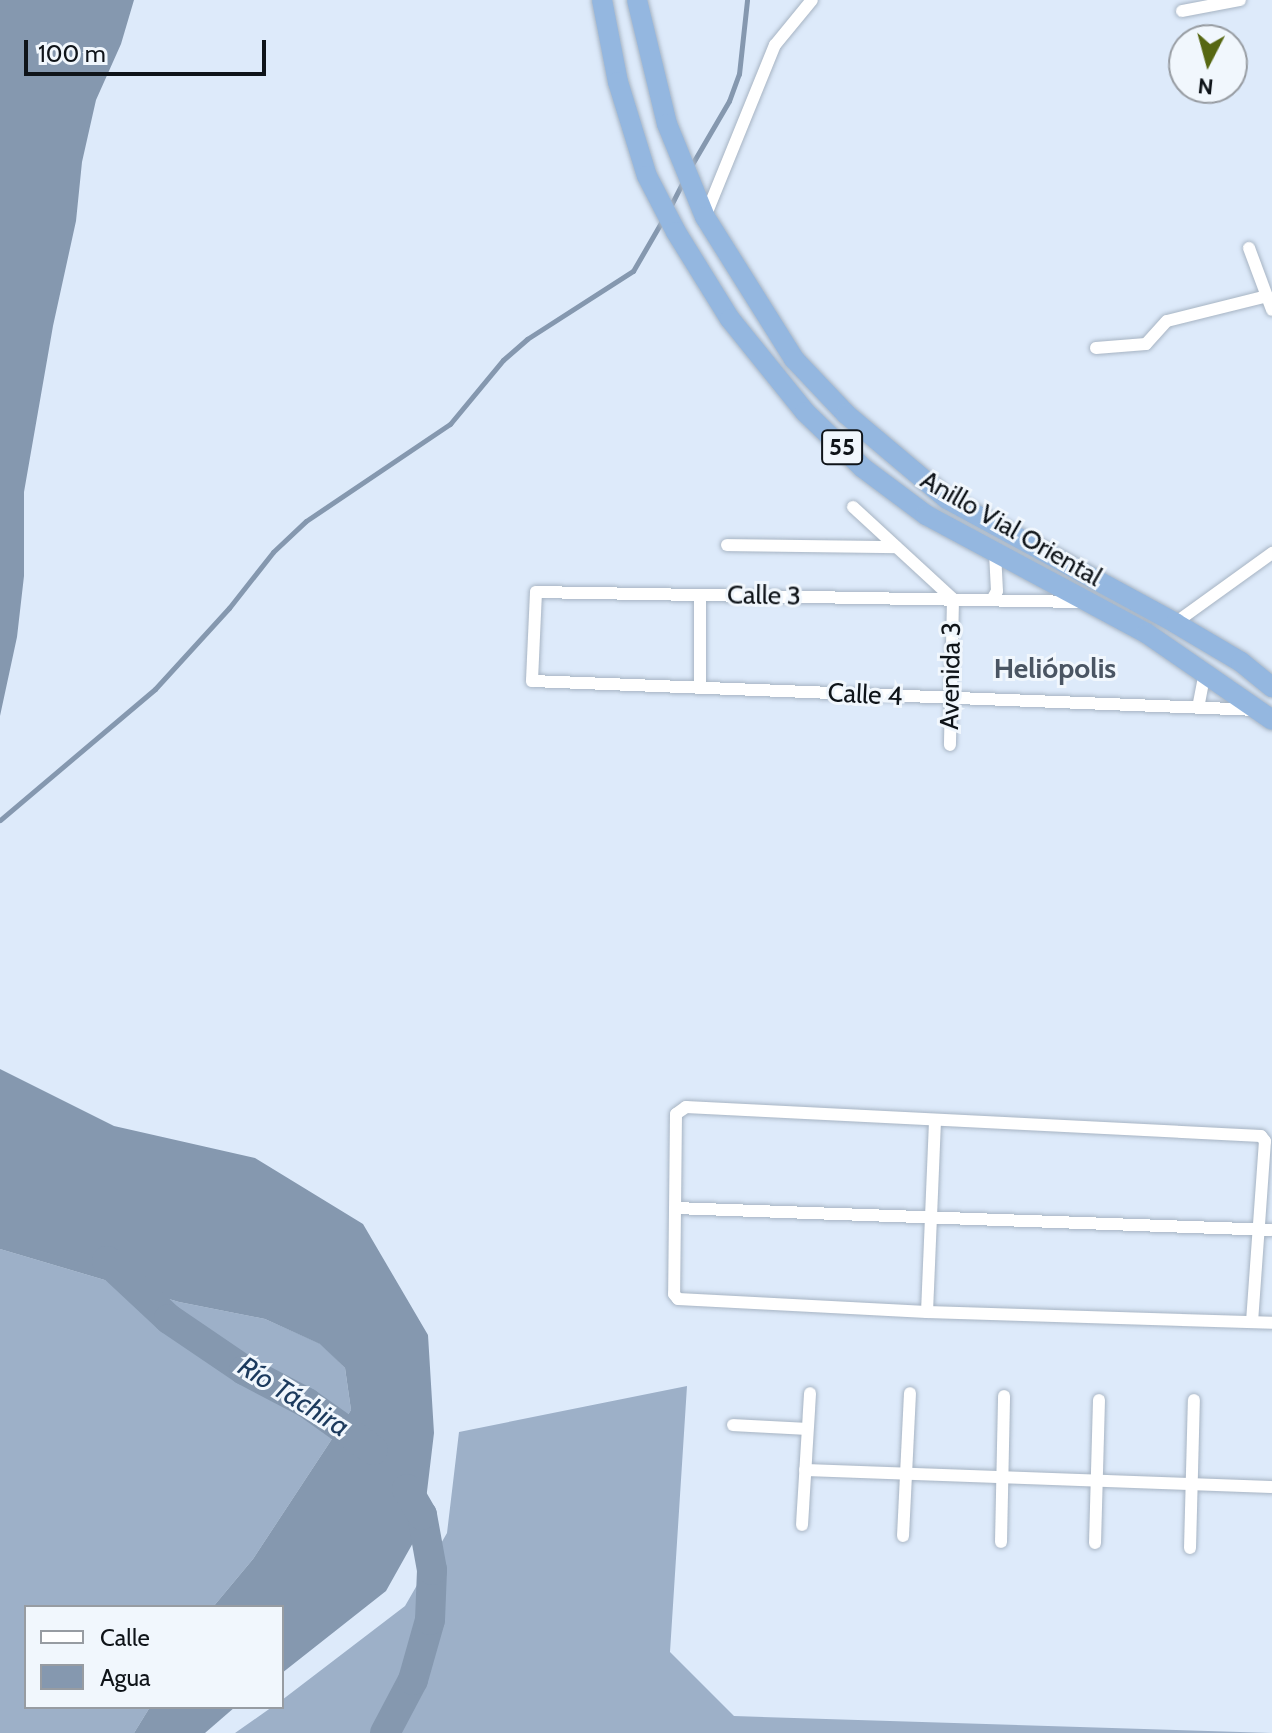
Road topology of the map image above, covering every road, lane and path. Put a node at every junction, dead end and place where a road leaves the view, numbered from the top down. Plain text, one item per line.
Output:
1 (812, 0) edge
2 (1240, 0) edge
3 (637, 1) edge
4 (602, 4) edge
5 (1182, 11) dead end
6 (705, 217) junction
7 (1249, 248) dead end
8 (1267, 296) junction
9 (1272, 310) edge
10 (1096, 348) dead end
11 (853, 507) dead end
12 (727, 545) dead end
13 (896, 547) junction
14 (1272, 553) edge
15 (995, 555) junction
16 (700, 595) junction
17 (953, 599) junction
18 (992, 600) junction
19 (1083, 602) junction
20 (1175, 623) junction
21 (1205, 672) junction
22 (532, 681) joint
23 (700, 687) junction
24 (1272, 687) edge
25 (951, 699) junction
26 (1198, 708) junction
27 (1267, 715) edge
28 (950, 745) dead end
29 (935, 1121) junction
30 (675, 1208) junction
31 (930, 1215) junction
32 (1265, 1230) edge
33 (927, 1312) junction
34 (1252, 1322) junction
35 (1272, 1323) edge
36 (810, 1393) dead end
37 (910, 1393) dead end
38 (1004, 1396) dead end
39 (1099, 1400) dead end
40 (1194, 1400) dead end
41 (733, 1425) dead end
42 (807, 1429) junction
43 (805, 1470) junction
44 (906, 1474) junction
45 (1002, 1477) junction
46 (1096, 1481) junction
47 (1191, 1484) junction
48 (1272, 1487) edge
49 (802, 1525) dead end
50 (903, 1536) dead end
51 (1001, 1542) dead end
52 (1095, 1543) dead end
53 (1190, 1548) dead end

1 - 6 street
2 - 5 street
3 - 6 highway, Anillo Vial Oriental / 55
4 - 15 highway, Anillo Vial Oriental / 55
6 - 20 highway, Anillo Vial Oriental / 55
7 - 8 street
8 - 9 street
8 - 10 street
11 - 13 street, Avenida 3
12 - 13 street
13 - 17 street, Avenida 3
14 - 20 street
15 - 18 street
15 - 19 highway, Anillo Vial Oriental / 55
16 - 17 street, Calle 3
16 - 22 street, Calle 3
16 - 23 street
17 - 18 street, Calle 3
17 - 25 street, Avenida 3
18 - 19 street, Calle 3
19 - 21 highway, Anillo Vial Oriental / 55
20 - 24 highway, Anillo Vial Oriental / 55
21 - 26 street
21 - 27 highway, Anillo Vial Oriental / 55
22 - 23 street, Calle 4
23 - 25 street, Calle 4
25 - 26 street, Calle 4
25 - 28 street, Avenida 3
26 - 27 street, Calle 4
29 - 30 street
29 - 31 street
29 - 32 street
30 - 31 street
30 - 33 street
31 - 32 street
31 - 33 street
32 - 34 street
33 - 34 street
34 - 35 street
36 - 42 street
37 - 44 street
38 - 45 street
39 - 46 street
40 - 47 street
41 - 42 street
42 - 43 street
43 - 44 street
43 - 49 street
44 - 45 street
44 - 50 street
45 - 46 street
45 - 51 street
46 - 47 street
46 - 52 street
47 - 48 street
47 - 53 street

